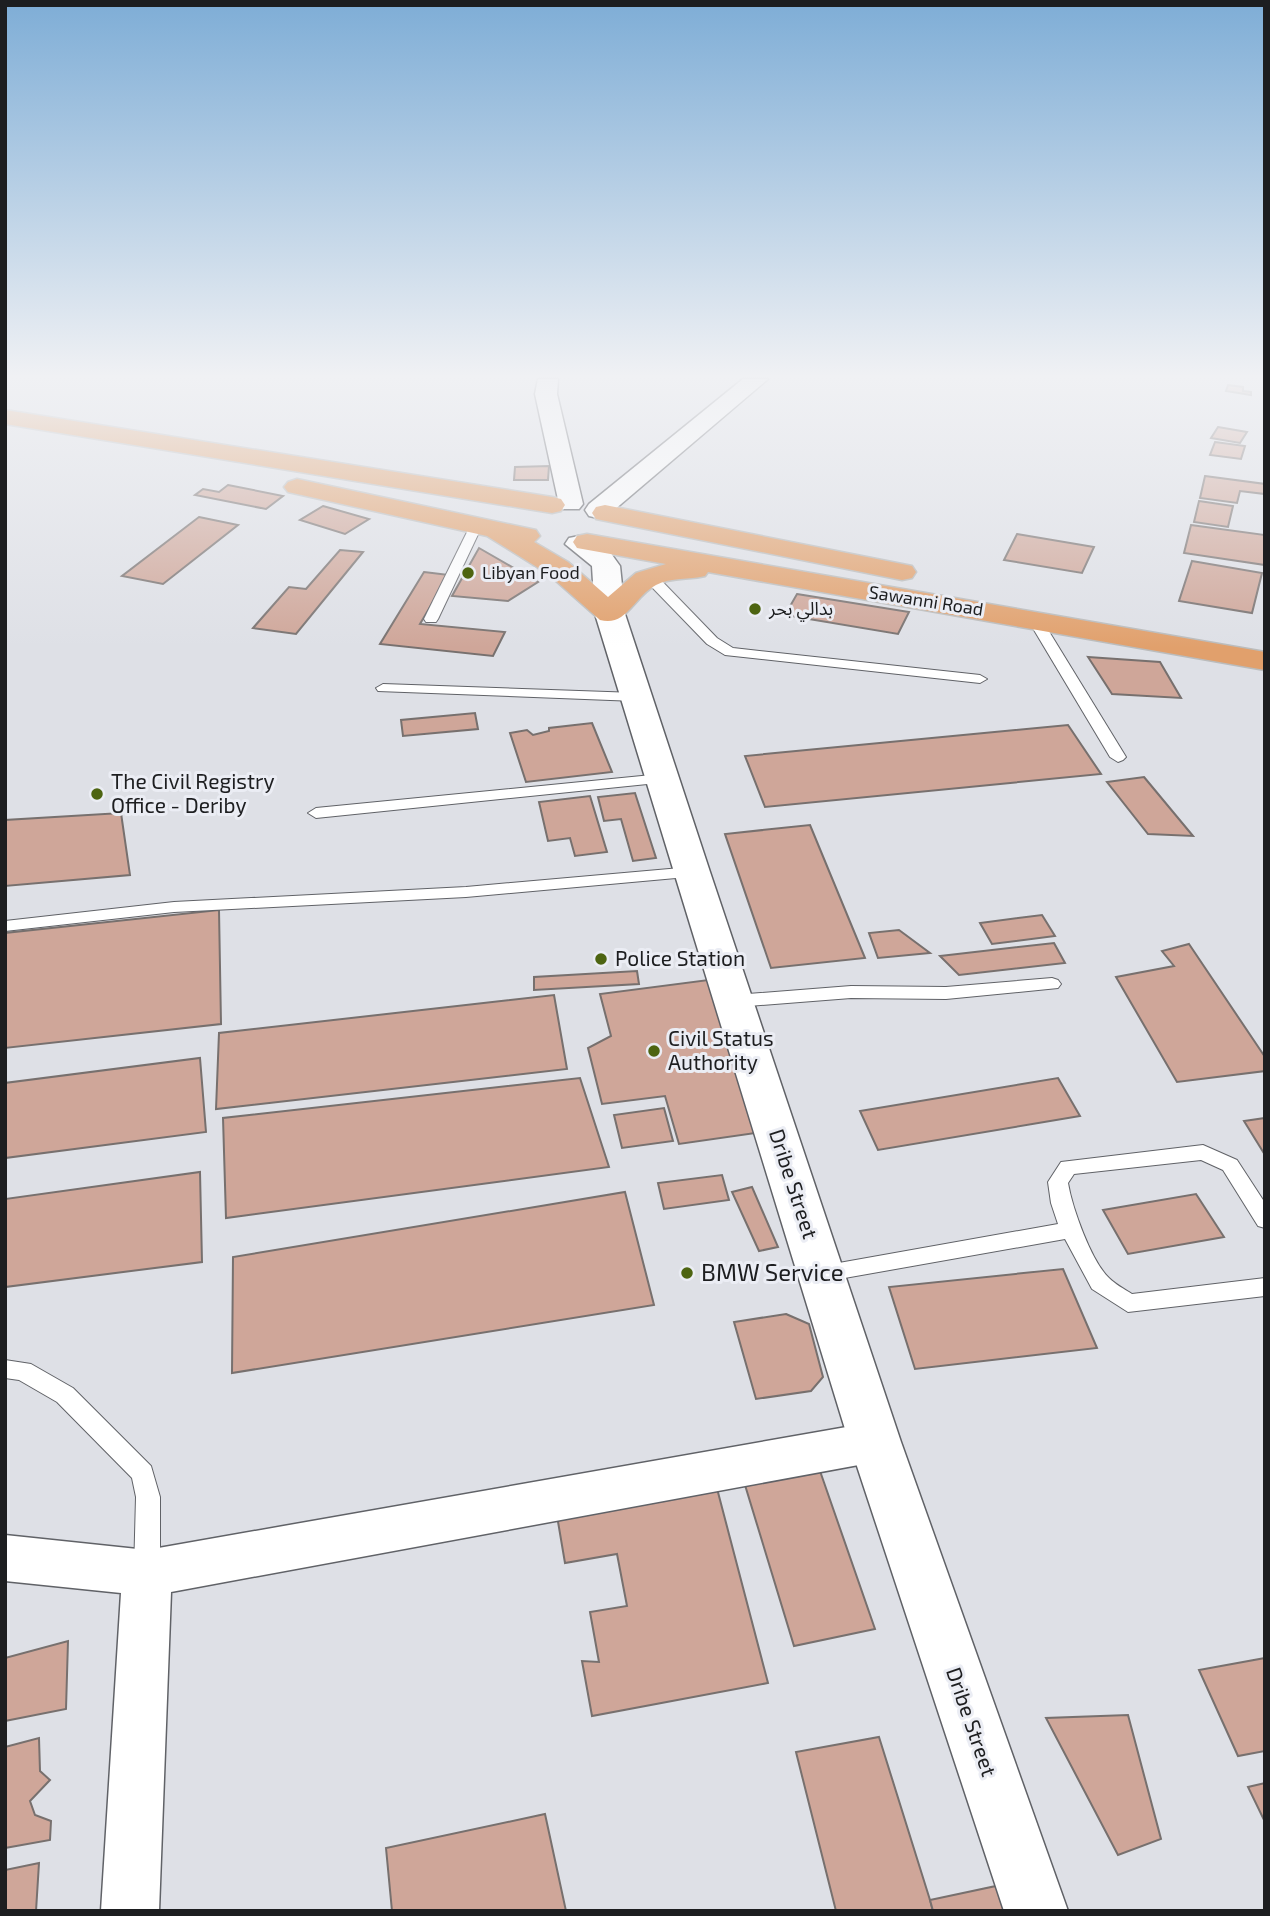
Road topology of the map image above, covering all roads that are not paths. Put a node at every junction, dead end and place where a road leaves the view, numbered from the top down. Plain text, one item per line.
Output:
1 (213, 468) edge
2 (296, 468) edge
3 (567, 468) edge
4 (646, 468) edge
5 (582, 520) junction
6 (483, 527) junction
7 (526, 536) junction
8 (732, 569) junction
9 (650, 577) junction
10 (610, 614) junction
11 (432, 620) dead end
12 (1035, 620) junction
13 (1265, 642) edge
14 (1265, 661) edge
15 (980, 679) dead end
16 (383, 688) dead end
17 (636, 697) junction
18 (1118, 757) dead end
19 (662, 779) junction
20 (316, 813) dead end
21 (692, 872) junction
22 (5, 926) edge
23 (1052, 984) dead end
24 (735, 1001) junction
25 (1265, 1220) edge
26 (1071, 1230) junction
27 (822, 1274) junction
28 (1265, 1287) edge
29 (5, 1370) edge
30 (875, 1442) junction
31 (5, 1558) edge
32 (147, 1573) junction
33 (130, 1911) edge
34 (1035, 1911) edge

1 - 6 highway, Sawanni Road
2 - 5 highway, Sawanni Road
3 - 5 street
4 - 5 street
5 - 7 highway, Sawanni Road
5 - 7 highway
5 - 8 highway, Sawanni Road
5 - 10 street, Dribe Street
5 - 13 highway, Sawanni Road
6 - 7 highway, Sawanni Road
6 - 10 highway
6 - 11 lane
8 - 9 highway
8 - 12 highway, Sawanni Road
9 - 10 highway
9 - 15 lane
10 - 17 street, Dribe Street
12 - 14 highway, Sawanni Road
12 - 18 lane
16 - 17 lane
17 - 19 street, Dribe Street
19 - 20 lane
19 - 21 street, Dribe Street
21 - 22 lane
21 - 24 street, Dribe Street
23 - 24 lane
24 - 27 street, Dribe Street
25 - 26 lane
26 - 27 lane
26 - 28 lane
27 - 30 street, Dribe Street
29 - 32 lane
30 - 32 street
30 - 34 street, Dribe Street
31 - 32 street
32 - 33 street

